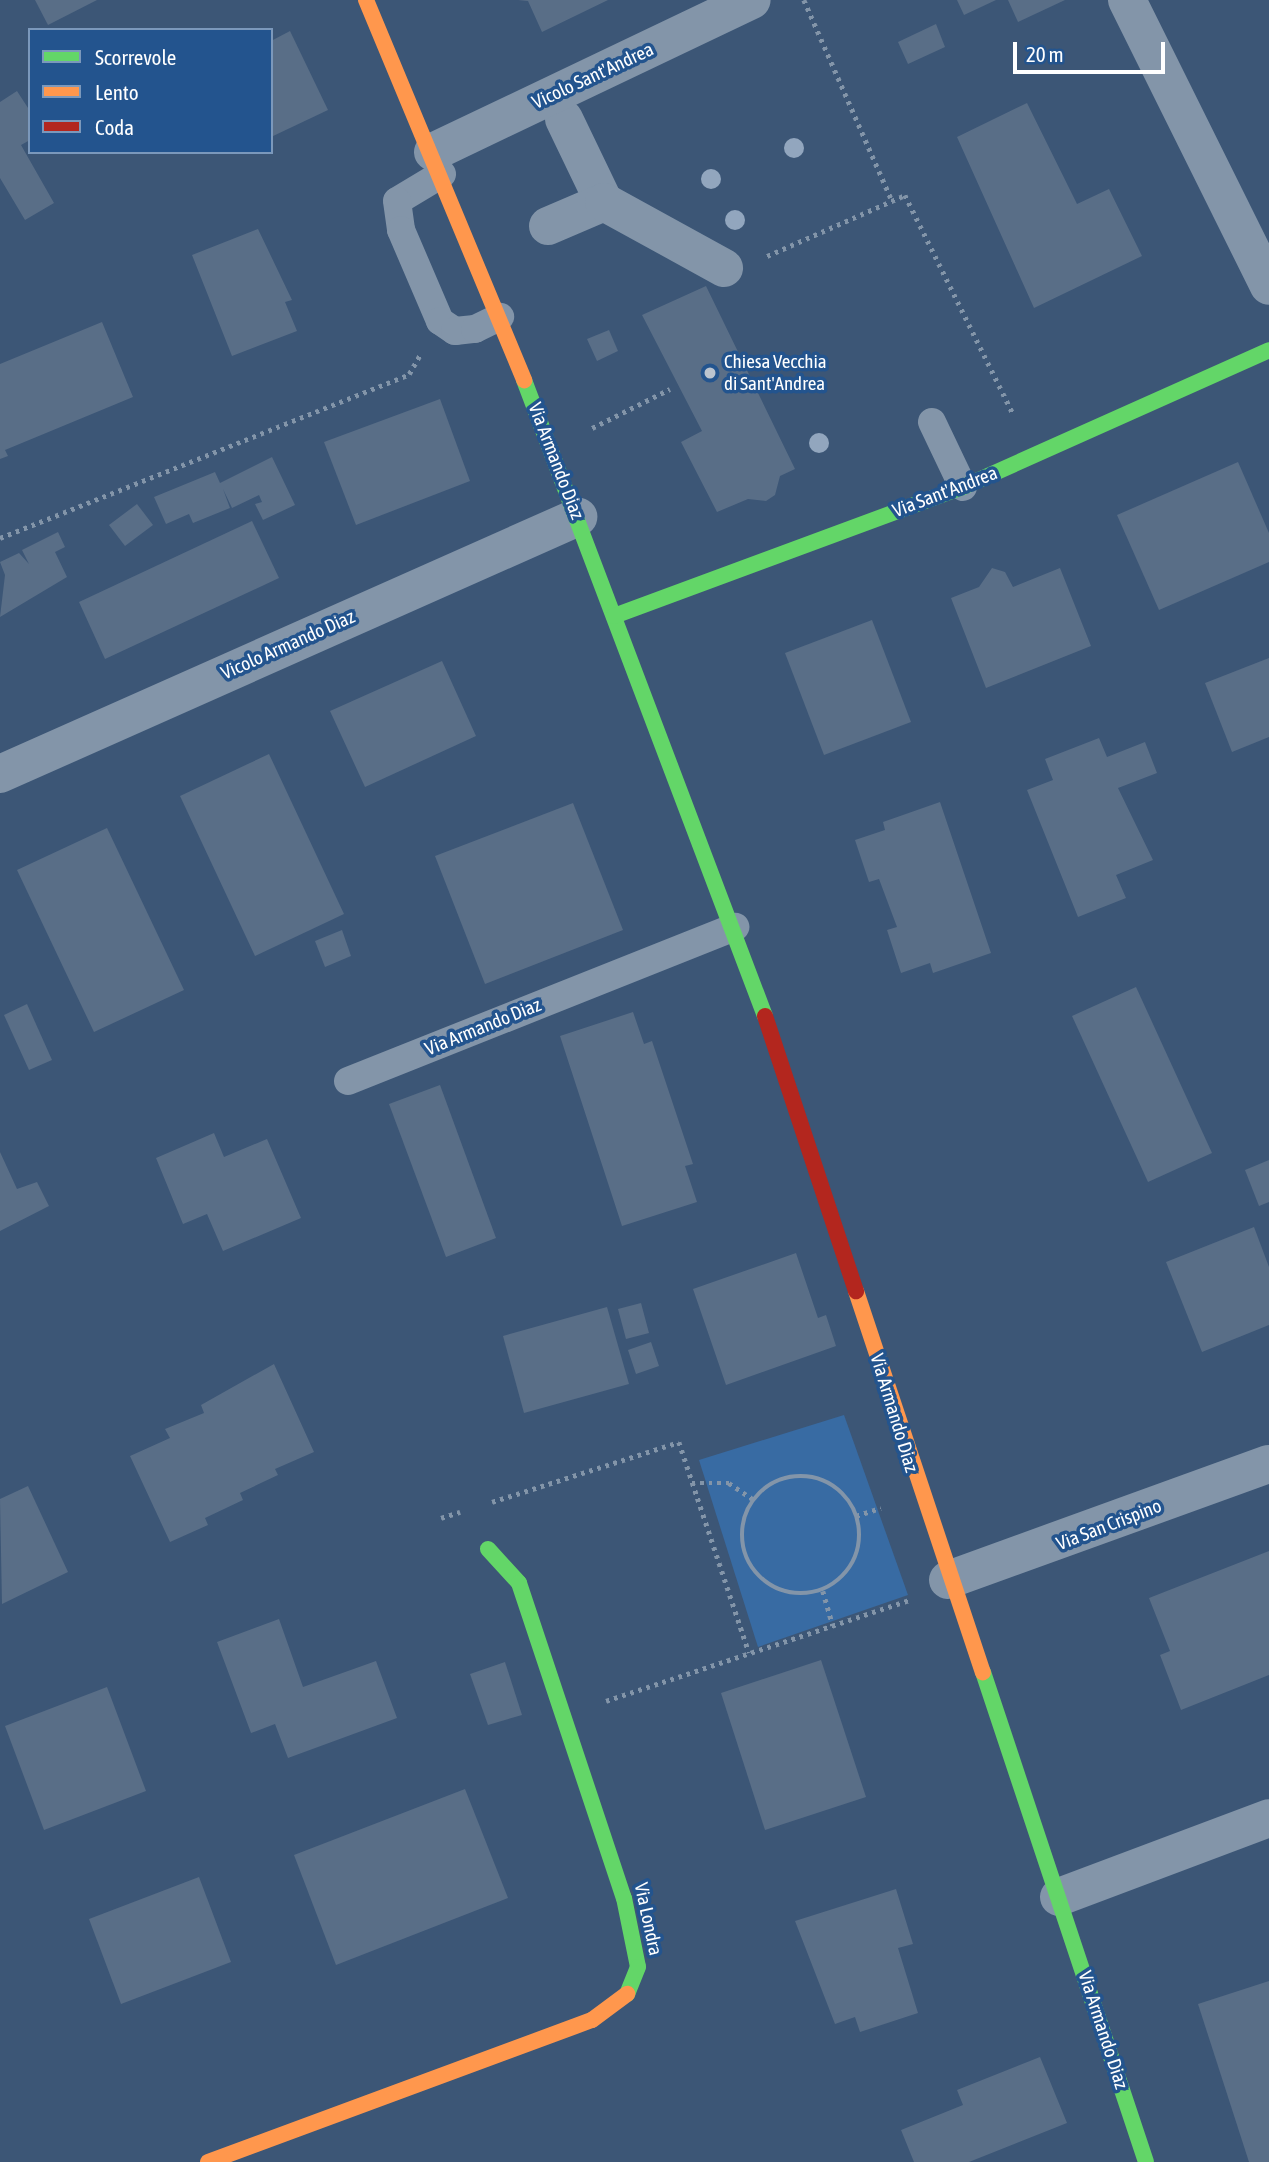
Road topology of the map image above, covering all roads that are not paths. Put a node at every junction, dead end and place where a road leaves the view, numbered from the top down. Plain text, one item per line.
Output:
1 (366, 0) edge
2 (752, 0) edge
3 (1127, 0) edge
4 (564, 119) dead end
5 (438, 163) junction
6 (604, 202) junction
7 (548, 226) dead end
8 (724, 268) road end
9 (1269, 286) edge
10 (500, 317) junction
11 (1269, 350) edge
12 (932, 422) dead end
13 (963, 487) junction
14 (578, 517) junction
15 (614, 616) junction
16 (0, 775) edge
17 (735, 927) junction
18 (348, 1081) dead end
19 (1269, 1465) edge
20 (488, 1549) dead end
21 (933, 1589) junction
22 (1269, 1818) edge
23 (1059, 1897) junction
24 (208, 2162) edge
25 (1146, 2162) edge

1 - 5 street, Via Armando Diaz
2 - 5 street, Vicolo Sant'Andrea
3 - 9 street
4 - 6 street
5 - 10 street, Via Armando Diaz
5 - 10 lane
6 - 7 street
6 - 8 street
10 - 14 street, Via Armando Diaz
11 - 13 street, Via Sant'Andrea
12 - 13 lane
13 - 15 street, Via Sant'Andrea
14 - 15 street, Via Armando Diaz
14 - 16 street, Vicolo Armando Diaz
15 - 17 street, Via Armando Diaz
17 - 18 lane, Via Armando Diaz
17 - 21 street, Via Armando Diaz
19 - 21 street, Via San Crispino
20 - 24 street, Via Londra
21 - 23 street, Via Armando Diaz
22 - 23 street
23 - 25 street, Via Armando Diaz

